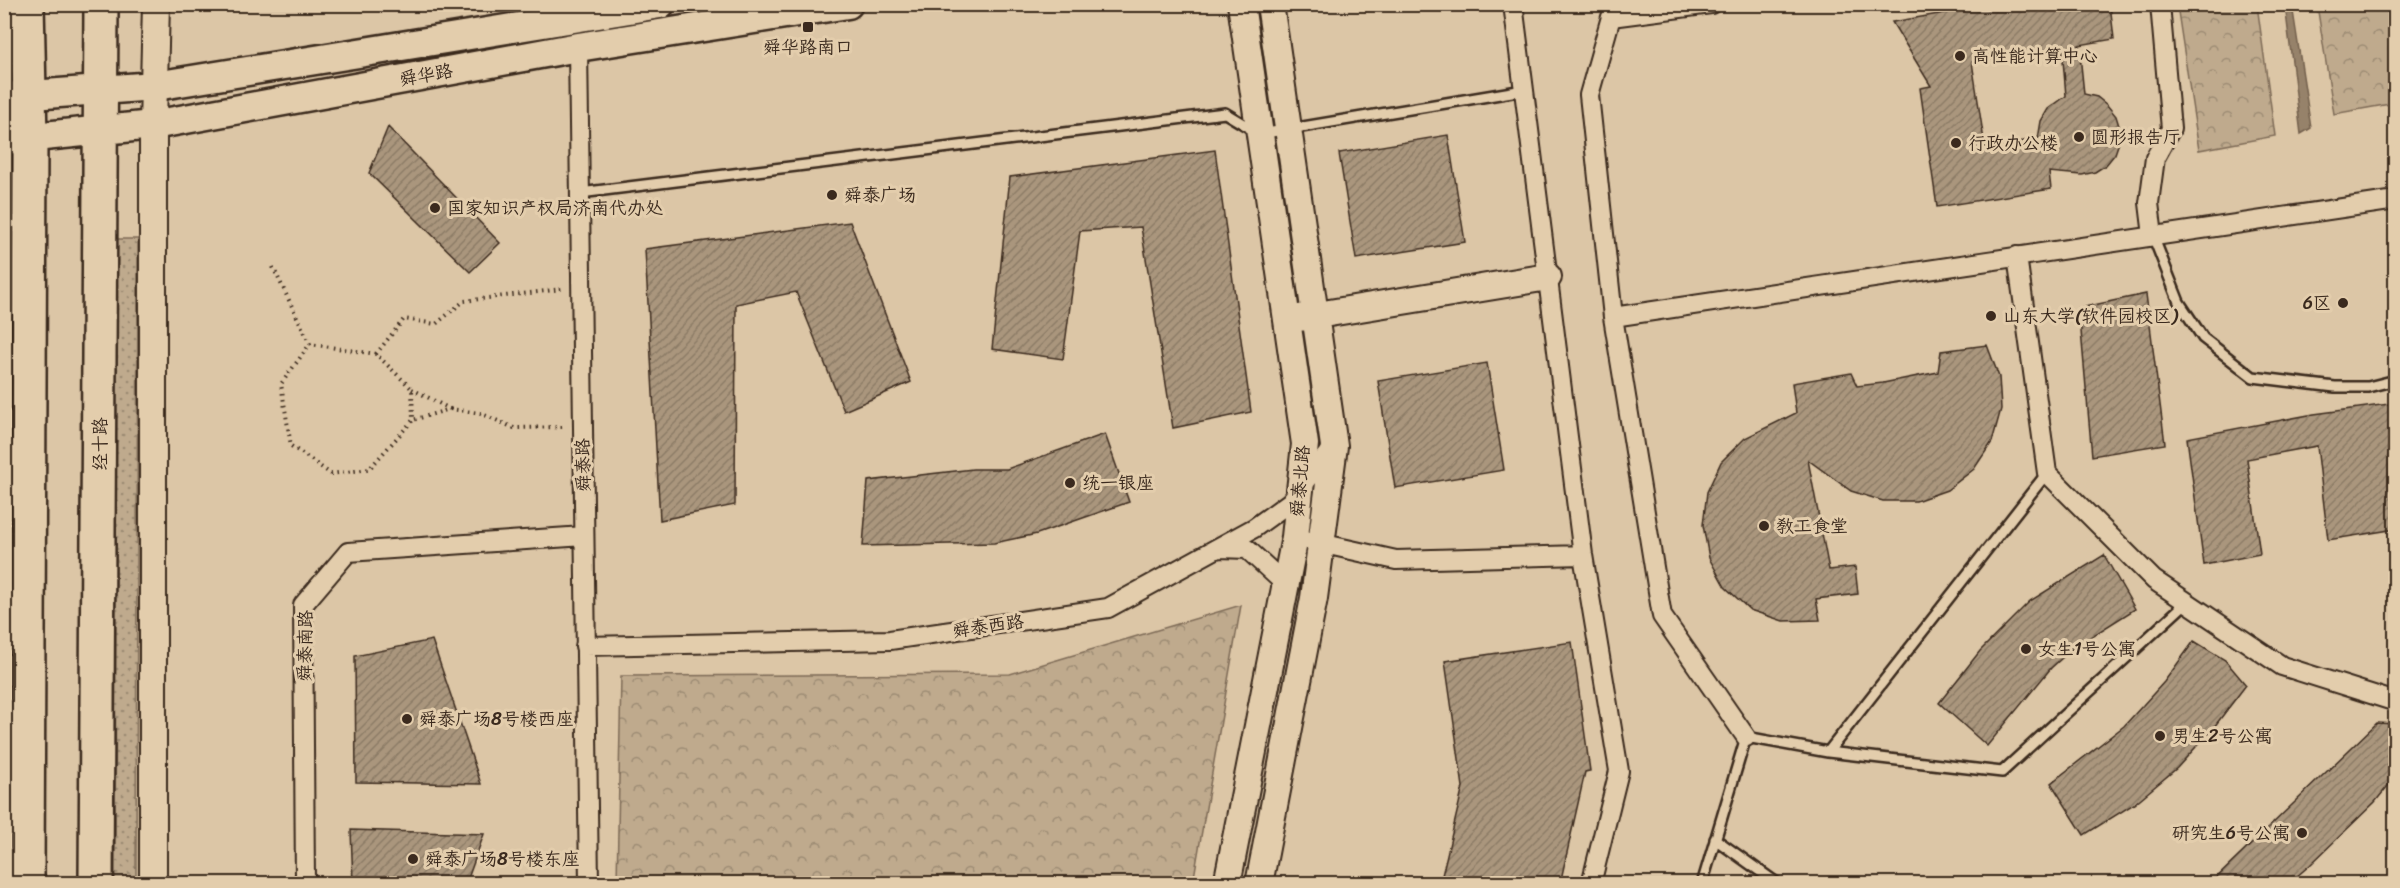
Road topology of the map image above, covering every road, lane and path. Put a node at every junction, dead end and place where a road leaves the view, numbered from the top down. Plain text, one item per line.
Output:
1 (27, 4) edge
2 (101, 4) edge
3 (156, 4) edge
4 (848, 4) edge
5 (1241, 4) edge
6 (1270, 4) edge
7 (1513, 4) edge
8 (1711, 4) edge
9 (2160, 4) edge
10 (658, 5) edge
11 (578, 47) junction
12 (155, 86) junction
13 (101, 90) junction
14 (1524, 90) junction
15 (16, 96) edge
16 (153, 125) junction
17 (102, 130) junction
18 (1288, 130) junction
19 (1260, 134) junction
20 (17, 139) edge
21 (580, 193) junction
22 (2396, 200) edge
23 (2153, 236) junction
24 (2017, 256) junction
25 (273, 267) dead end
26 (1548, 277) junction
27 (581, 286) junction
28 (1315, 316) junction
29 (1613, 317) junction
30 (1287, 320) junction
31 (310, 344) junction
32 (376, 354) junction
33 (2396, 380) edge
34 (412, 389) junction
35 (450, 409) junction
36 (413, 420) junction
37 (583, 427) junction
38 (1334, 446) junction
39 (2047, 472) junction
40 (1300, 491) junction
41 (584, 536) junction
42 (1294, 537) junction
43 (1322, 543) junction
44 (1220, 548) junction
45 (1583, 555) junction
46 (1284, 590) junction
47 (2187, 602) junction
48 (585, 646) junction
49 (2396, 702) edge
50 (1746, 737) junction
51 (1828, 752) junction
52 (1715, 839) junction
53 (27, 884) edge
54 (96, 884) edge
55 (153, 884) edge
56 (305, 884) edge
57 (589, 884) edge
58 (1227, 884) edge
59 (1259, 884) edge
60 (1591, 884) edge
61 (1702, 884) edge
62 (1778, 884) edge

1 - 15 highway
2 - 13 highway, 经十路
3 - 12 main road
4 - 11 main road, 舜华路
5 - 19 main road, 舜泰北路
6 - 18 main road
7 - 14 street
8 - 29 street
9 - 23 street
10 - 12 main road, 舜华路
11 - 16 main road, 舜华路
11 - 21 street, 舜泰路
12 - 13 main road, 舜华路
12 - 16 main road
13 - 15 main road, 舜华路
13 - 17 highway, 经十路
14 - 18 lane
14 - 26 street
15 - 20 highway
16 - 17 main road, 舜华路
16 - 55 main road
17 - 20 main road, 舜华路
17 - 54 highway, 经十路
18 - 19 lane
18 - 28 main road
19 - 21 lane
19 - 30 main road, 舜泰北路
20 - 53 highway
21 - 27 street, 舜泰路
22 - 23 street
23 - 24 street
23 - 33 lane
24 - 29 street
24 - 39 street
25 - 31 path
26 - 28 main road
26 - 45 street
27 - 32 path
27 - 37 street, 舜泰路
28 - 30 main road
28 - 38 main road
29 - 50 street
30 - 40 main road, 舜泰北路
31 - 32 path
31 - 36 path
32 - 34 path
34 - 35 path
34 - 36 path
35 - 36 path
35 - 37 path
37 - 41 street, 舜泰路
38 - 40 street, 舜泰西路
38 - 43 main road
39 - 47 street
39 - 51 lane
40 - 42 main road, 舜泰北路
40 - 44 street, 舜泰西路
41 - 48 street, 舜泰路
41 - 56 street, 舜泰南路
42 - 43 street
42 - 46 main road, 舜泰北路
43 - 45 street
43 - 59 main road
44 - 46 street
44 - 48 street, 舜泰西路
45 - 60 street
46 - 58 main road, 舜泰北路
47 - 49 street
47 - 51 lane
48 - 57 street, 舜泰路
50 - 51 lane
50 - 52 lane
52 - 61 lane
52 - 62 lane

